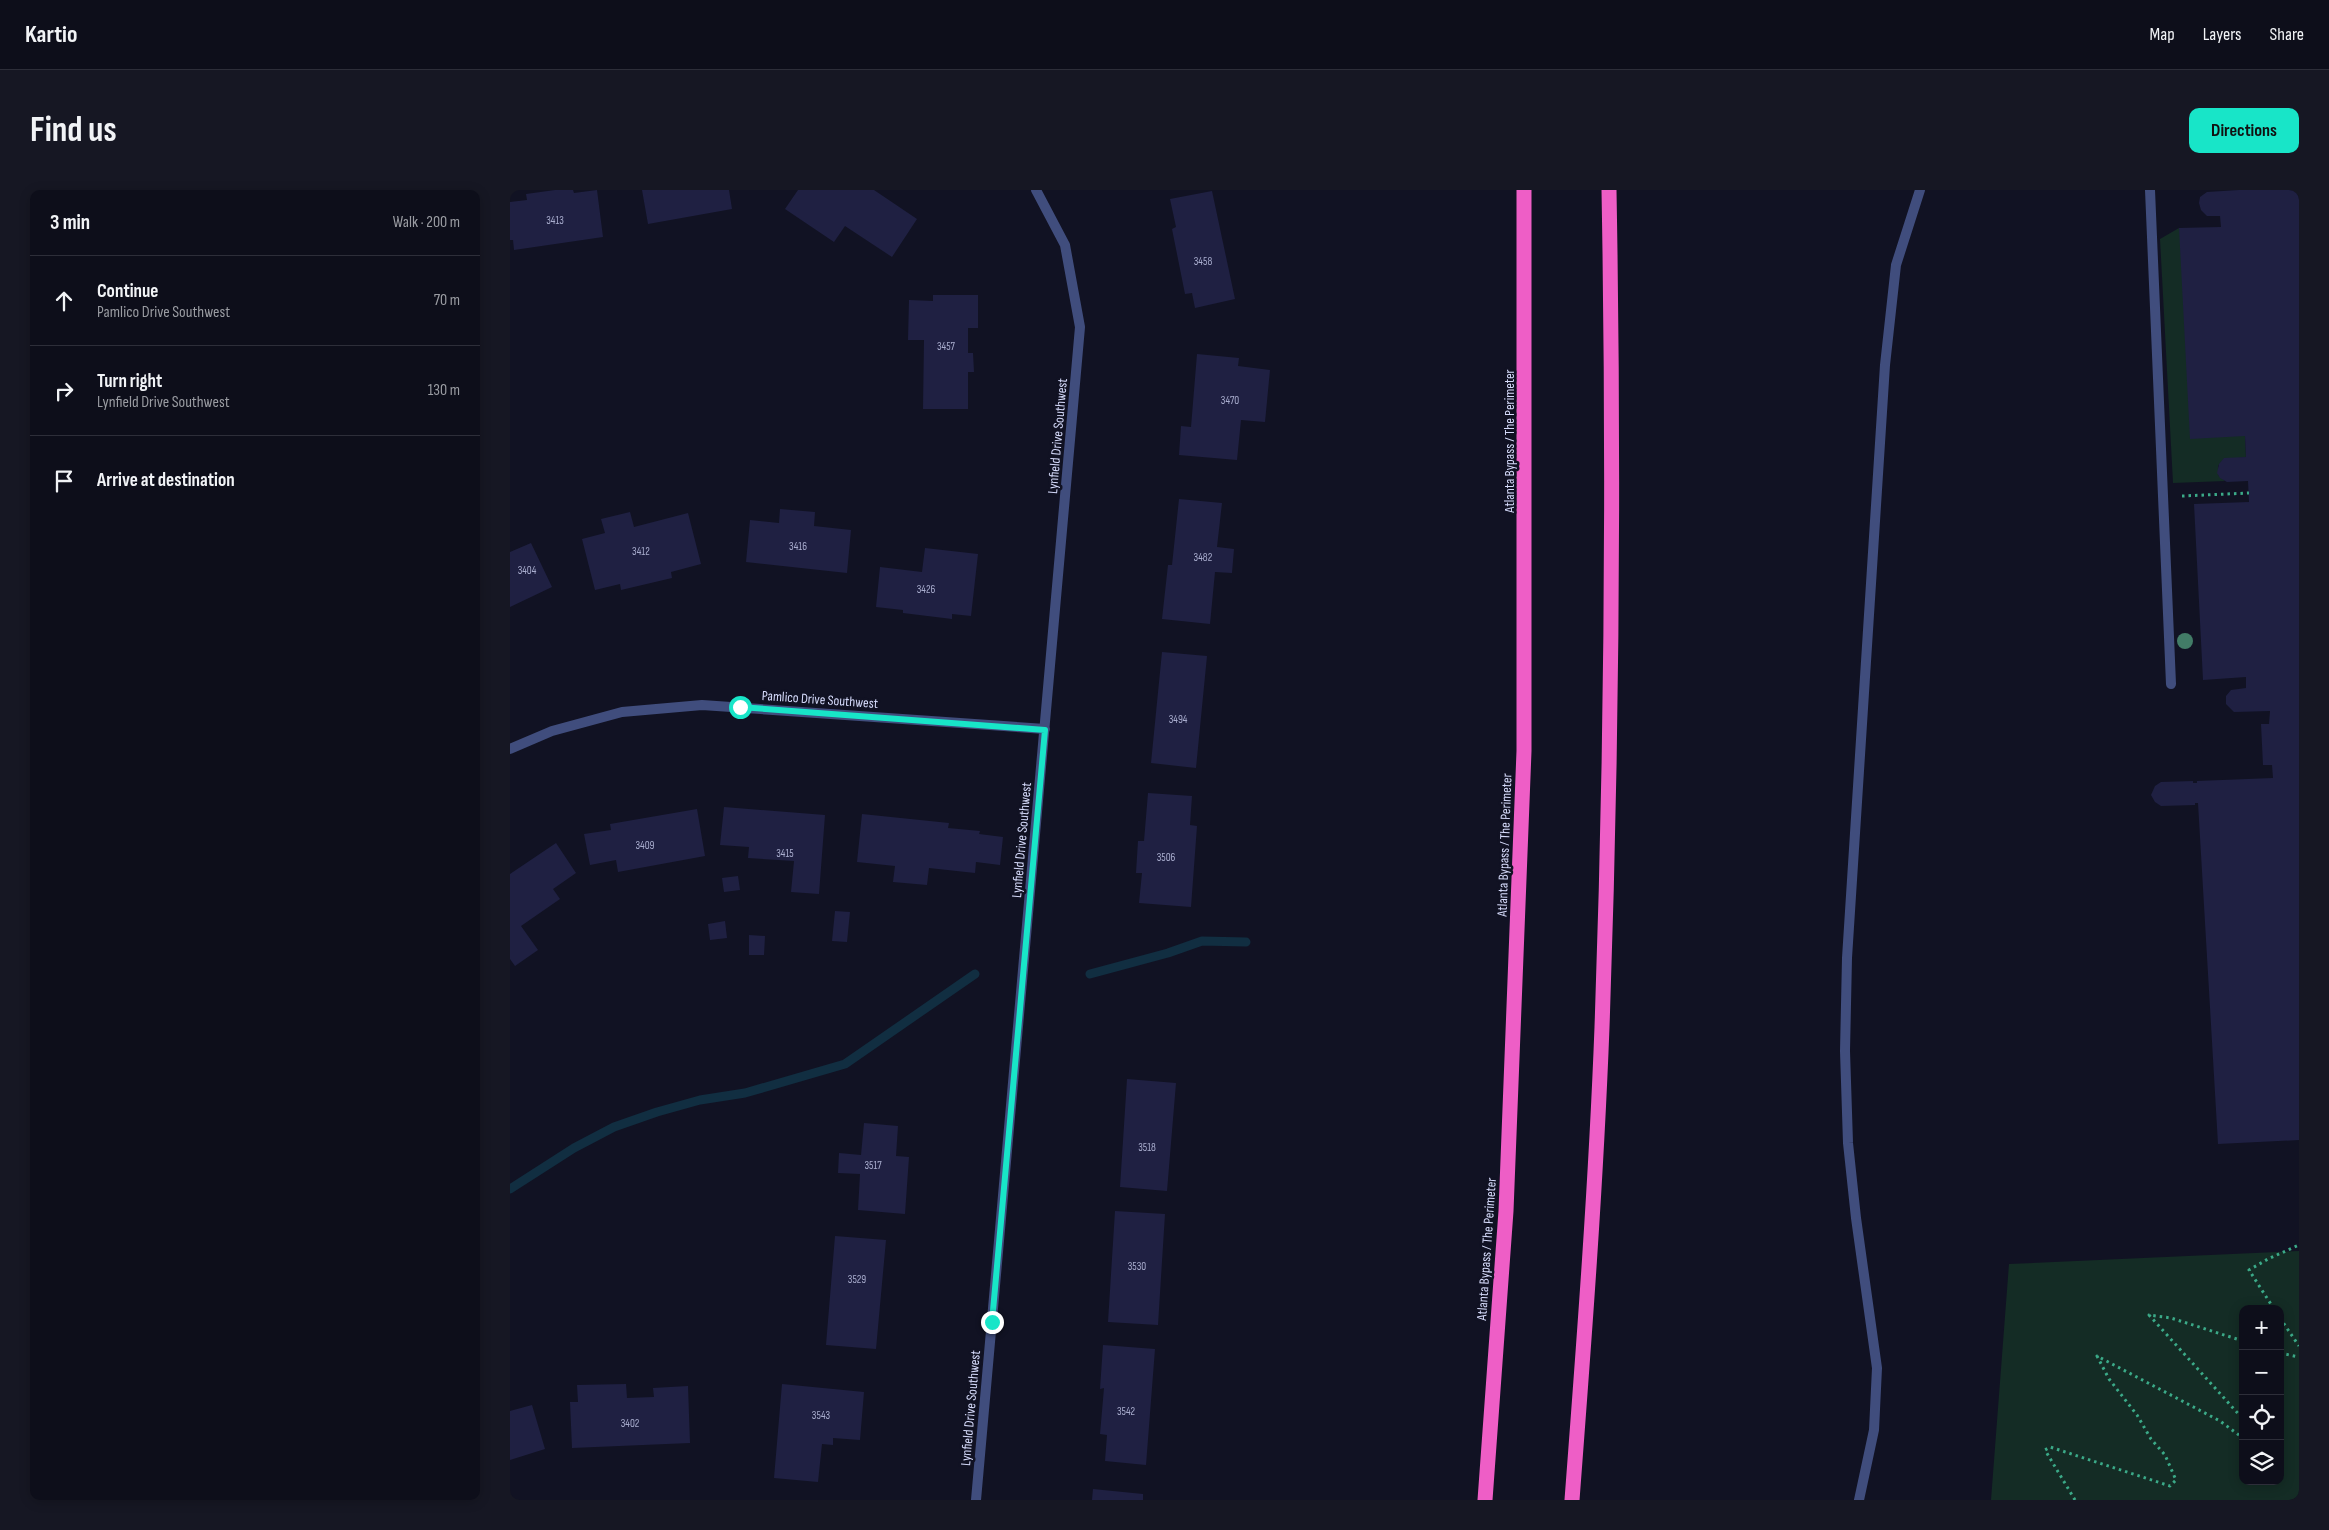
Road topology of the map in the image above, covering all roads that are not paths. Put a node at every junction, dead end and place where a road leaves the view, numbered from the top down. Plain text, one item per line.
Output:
1 (1036, 190) edge
2 (1524, 190) edge
3 (1609, 190) edge
4 (1920, 190) edge
5 (2150, 190) edge
6 (2171, 684) dead end
7 (1045, 730) junction
8 (510, 750) edge
9 (976, 1500) edge
10 (1485, 1500) edge
11 (1572, 1500) edge
12 (1859, 1500) edge

1 - 7 street, Lynfield Drive Southwest
2 - 10 highway, Atlanta Bypass / The Perimeter
3 - 11 highway
4 - 12 street
5 - 6 street
7 - 8 street, Pamlico Drive Southwest
7 - 9 street, Lynfield Drive Southwest

